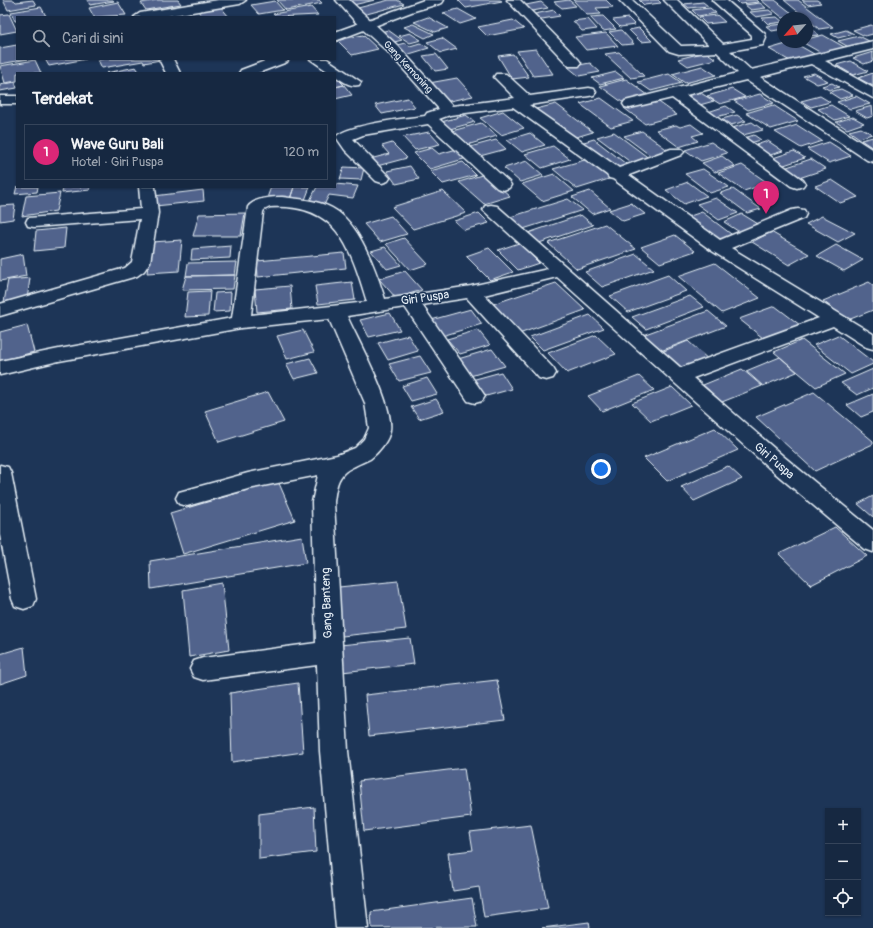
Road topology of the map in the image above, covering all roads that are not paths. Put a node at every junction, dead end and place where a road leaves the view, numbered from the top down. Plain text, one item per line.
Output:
1 (240, 0) edge
2 (342, 0) edge
3 (438, 0) edge
4 (513, 0) edge
5 (624, 0) edge
6 (670, 0) edge
7 (718, 0) edge
8 (142, 14) edge
9 (366, 25) junction
10 (336, 37) edge
11 (873, 45) edge
12 (722, 48) junction
13 (166, 60) edge
14 (279, 60) edge
15 (319, 60) edge
16 (814, 60) junction
17 (574, 63) dead end
18 (172, 72) edge
19 (249, 72) edge
20 (748, 75) junction
21 (501, 77) dead end
22 (354, 82) dead end
23 (589, 92) dead end
24 (676, 94) junction
25 (873, 94) edge
26 (0, 100) edge
27 (16, 100) edge
28 (521, 102) junction
29 (630, 104) dead end
30 (448, 111) junction
31 (431, 119) junction
32 (676, 152) dead end
33 (873, 157) edge
34 (615, 175) junction
35 (382, 178) dead end
36 (797, 183) dead end
37 (502, 185) dead end
38 (147, 188) edge
39 (490, 210) dead end
40 (150, 213) junction
41 (798, 214) dead end
42 (34, 222) dead end
43 (718, 247) junction
44 (561, 270) junction
45 (471, 292) junction
46 (410, 301) junction
47 (378, 306) junction
48 (0, 310) edge
49 (336, 312) junction
50 (835, 319) junction
51 (241, 322) junction
52 (873, 343) edge
53 (0, 368) edge
54 (546, 373) dead end
55 (678, 376) junction
56 (475, 396) dead end
57 (340, 463) junction
58 (0, 473) edge
59 (187, 498) dead end
60 (873, 543) edge
61 (24, 600) dead end
62 (329, 652) junction
63 (203, 669) dead end
64 (352, 928) edge

1 - 8 street
2 - 9 street, Gang Kemoning
3 - 9 street
4 - 17 street
5 - 12 street
6 - 12 street
7 - 12 street
9 - 10 street
9 - 30 street, Gang Kemoning
11 - 16 street
12 - 20 street
13 - 18 street
14 - 19 street
15 - 22 street
16 - 20 street
16 - 25 street
20 - 24 street
20 - 33 street
21 - 28 street
23 - 28 street
24 - 29 street
24 - 36 street
26 - 27 street
28 - 30 street
28 - 34 street
30 - 31 street
31 - 35 street
31 - 37 street
32 - 34 street
34 - 43 street
38 - 40 street
39 - 44 street
40 - 42 street
40 - 48 street
41 - 43 street
43 - 50 street
44 - 45 street, Giri Puspa
44 - 55 street, Giri Puspa
45 - 46 street, Giri Puspa
45 - 54 street
46 - 47 street, Giri Puspa
46 - 56 street
47 - 49 street, Giri Puspa
47 - 51 street
49 - 51 street, Giri Puspa
49 - 57 street, Gang Banteng
50 - 52 street
50 - 55 street
51 - 53 street, Giri Puspa
55 - 60 street, Giri Puspa
57 - 59 street
57 - 62 street, Gang Banteng
58 - 61 street
62 - 63 street
62 - 64 street, Gang Banteng

